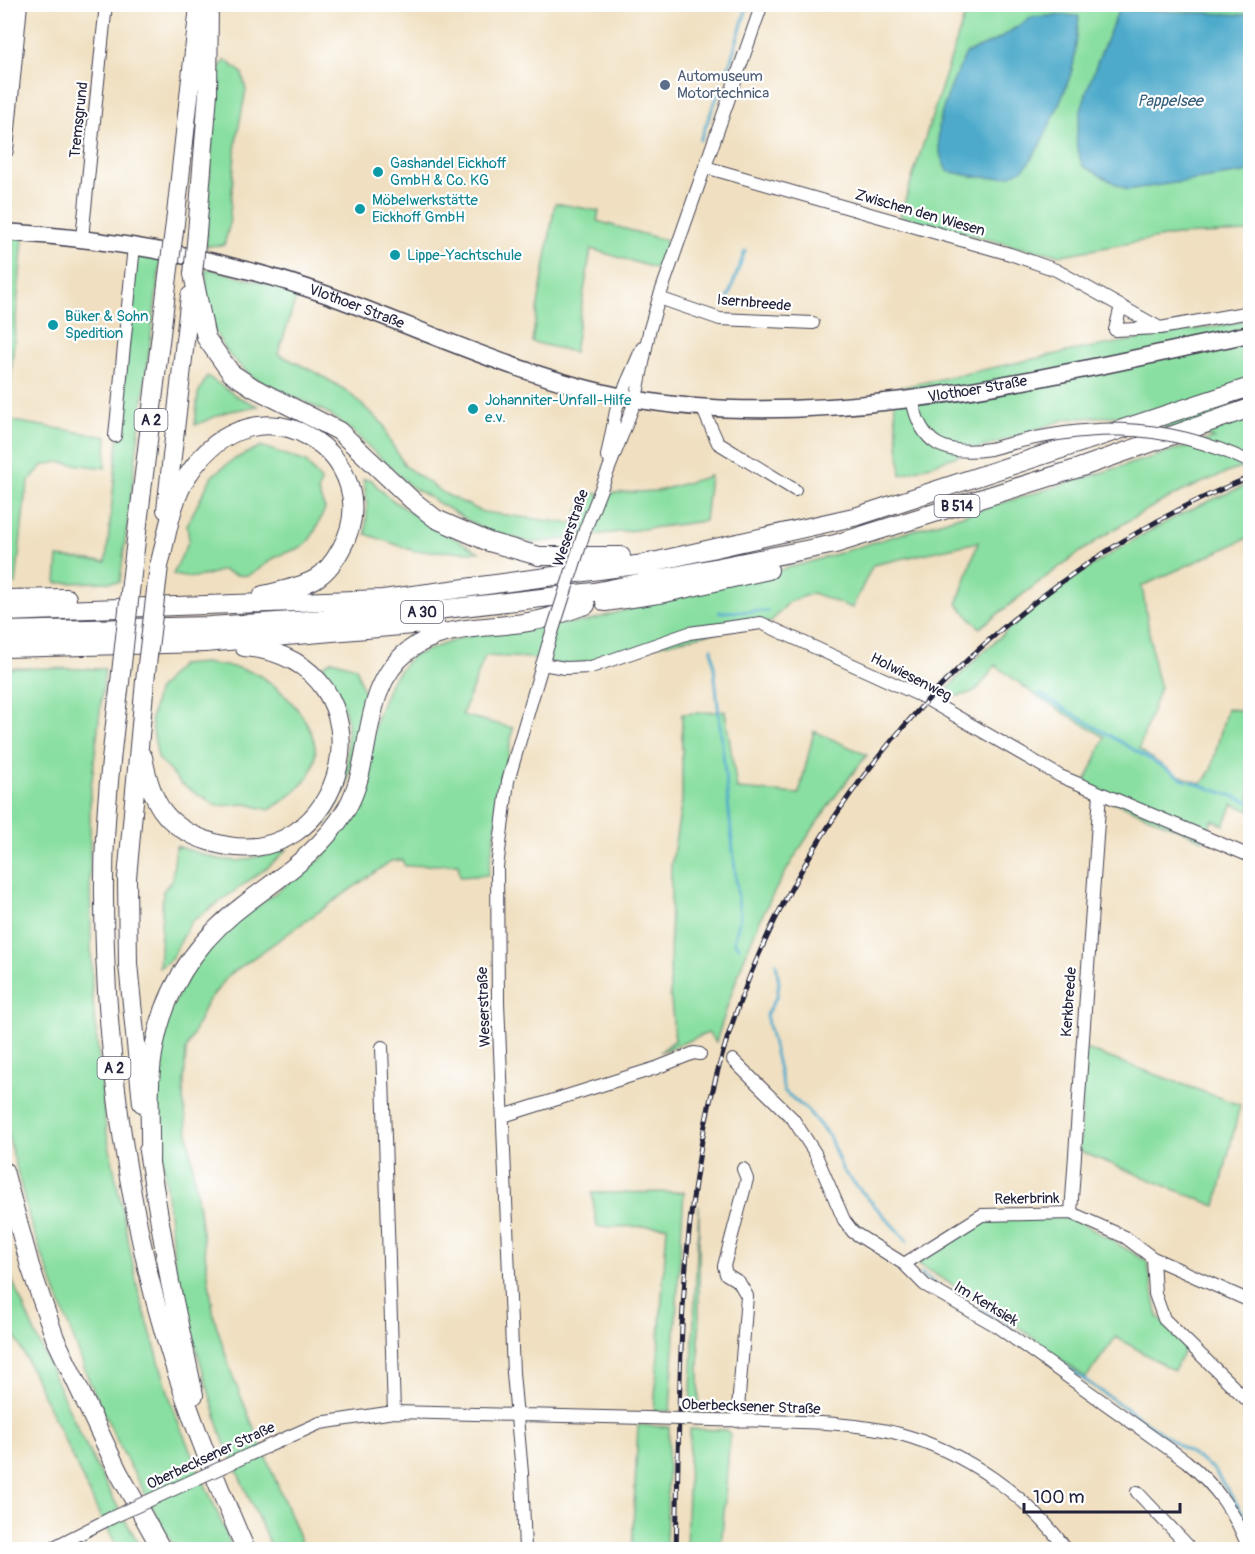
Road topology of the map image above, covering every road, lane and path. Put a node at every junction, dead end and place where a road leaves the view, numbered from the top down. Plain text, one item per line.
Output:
1 (8, 4) edge
2 (18, 4) edge
3 (106, 4) edge
4 (199, 4) edge
5 (209, 4) edge
6 (762, 4) edge
7 (4, 24) edge
8 (199, 92) junction
9 (4, 150) edge
10 (705, 167) junction
11 (4, 232) edge
12 (82, 238) junction
13 (134, 246) junction
14 (193, 274) junction
15 (659, 298) junction
16 (1120, 306) junction
17 (1251, 312) edge
18 (813, 323) dead end
19 (1160, 328) junction
20 (1251, 334) edge
21 (1251, 387) edge
22 (628, 398) junction
23 (912, 398) junction
24 (702, 407) junction
25 (1251, 408) edge
26 (115, 436) dead end
27 (1251, 462) edge
28 (795, 490) dead end
29 (858, 516) junction
30 (835, 544) junction
31 (621, 556) junction
32 (159, 566) junction
33 (263, 595) junction
34 (4, 599) edge
35 (586, 604) junction
36 (4, 612) edge
37 (4, 631) edge
38 (205, 643) junction
39 (4, 648) edge
40 (542, 664) junction
41 (140, 722) junction
42 (1100, 794) junction
43 (1251, 856) edge
44 (382, 1047) dead end
45 (700, 1054) dead end
46 (733, 1060) dead end
47 (503, 1116) junction
48 (150, 1163) junction
49 (743, 1169) dead end
50 (4, 1171) edge
51 (1071, 1213) junction
52 (4, 1214) edge
53 (1153, 1258) junction
54 (904, 1264) junction
55 (30, 1266) junction
56 (1251, 1301) edge
57 (1251, 1402) edge
58 (394, 1412) junction
59 (516, 1415) junction
60 (737, 1421) junction
61 (202, 1444) junction
62 (1137, 1492) dead end
63 (1249, 1545) edge
64 (48, 1550) edge
65 (162, 1550) edge
66 (246, 1550) edge
67 (525, 1550) edge
68 (1067, 1550) edge
69 (1192, 1550) edge

1 - 7 highway
2 - 9 highway
3 - 12 street, Tremsgrund
4 - 8 highway, A 2
5 - 8 highway
6 - 10 street, Weserstraße
8 - 14 highway, bridge
8 - 61 highway, A 2, bridge
10 - 15 street, Weserstraße
10 - 16 street, Zwischen den Wiesen
11 - 12 main road, Vlothoer Straße
12 - 13 main road, Vlothoer Straße
13 - 22 main road, Vlothoer Straße
13 - 26 street
14 - 31 highway
14 - 32 highway
15 - 18 street, Isernbreede
15 - 22 street, Weserstraße
16 - 19 street, Zwischen den Wiesen
16 - 19 street
17 - 19 street
20 - 23 main road, Vlothoer Straße
21 - 29 highway, B 514
22 - 24 main road, Vlothoer Straße
22 - 40 street, Weserstraße, bridge
23 - 24 main road, Vlothoer Straße
23 - 27 street, bridge
24 - 28 street
25 - 30 highway, B 514
29 - 31 highway
29 - 36 highway, A 30
30 - 35 highway
30 - 37 highway, A 30
31 - 33 highway
32 - 33 highway
32 - 41 highway, bridge
33 - 34 highway
35 - 38 highway
35 - 48 highway
38 - 39 highway
38 - 41 highway
40 - 42 street, Holwiesenweg
40 - 47 street, Weserstraße
41 - 48 highway
42 - 43 street, Holwiesenweg
42 - 51 street, Kerkbreede
44 - 58 street
45 - 47 street
46 - 54 street, Im Kerksiek
47 - 59 street, Weserstraße
48 - 61 highway
49 - 60 street
50 - 55 highway
51 - 53 street, Rekerbrink
51 - 54 street, Rekerbrink
52 - 55 highway
53 - 56 street, Rekerbrink
53 - 57 street
54 - 63 street, Im Kerksiek
55 - 65 highway
58 - 59 street, Oberbecksener Straße
58 - 64 street, Oberbecksener Straße, bridge
59 - 60 street, Oberbecksener Straße, bridge
59 - 67 street, Weserstraße
60 - 68 street, Oberbecksener Straße
61 - 66 highway, A 2
62 - 69 street

